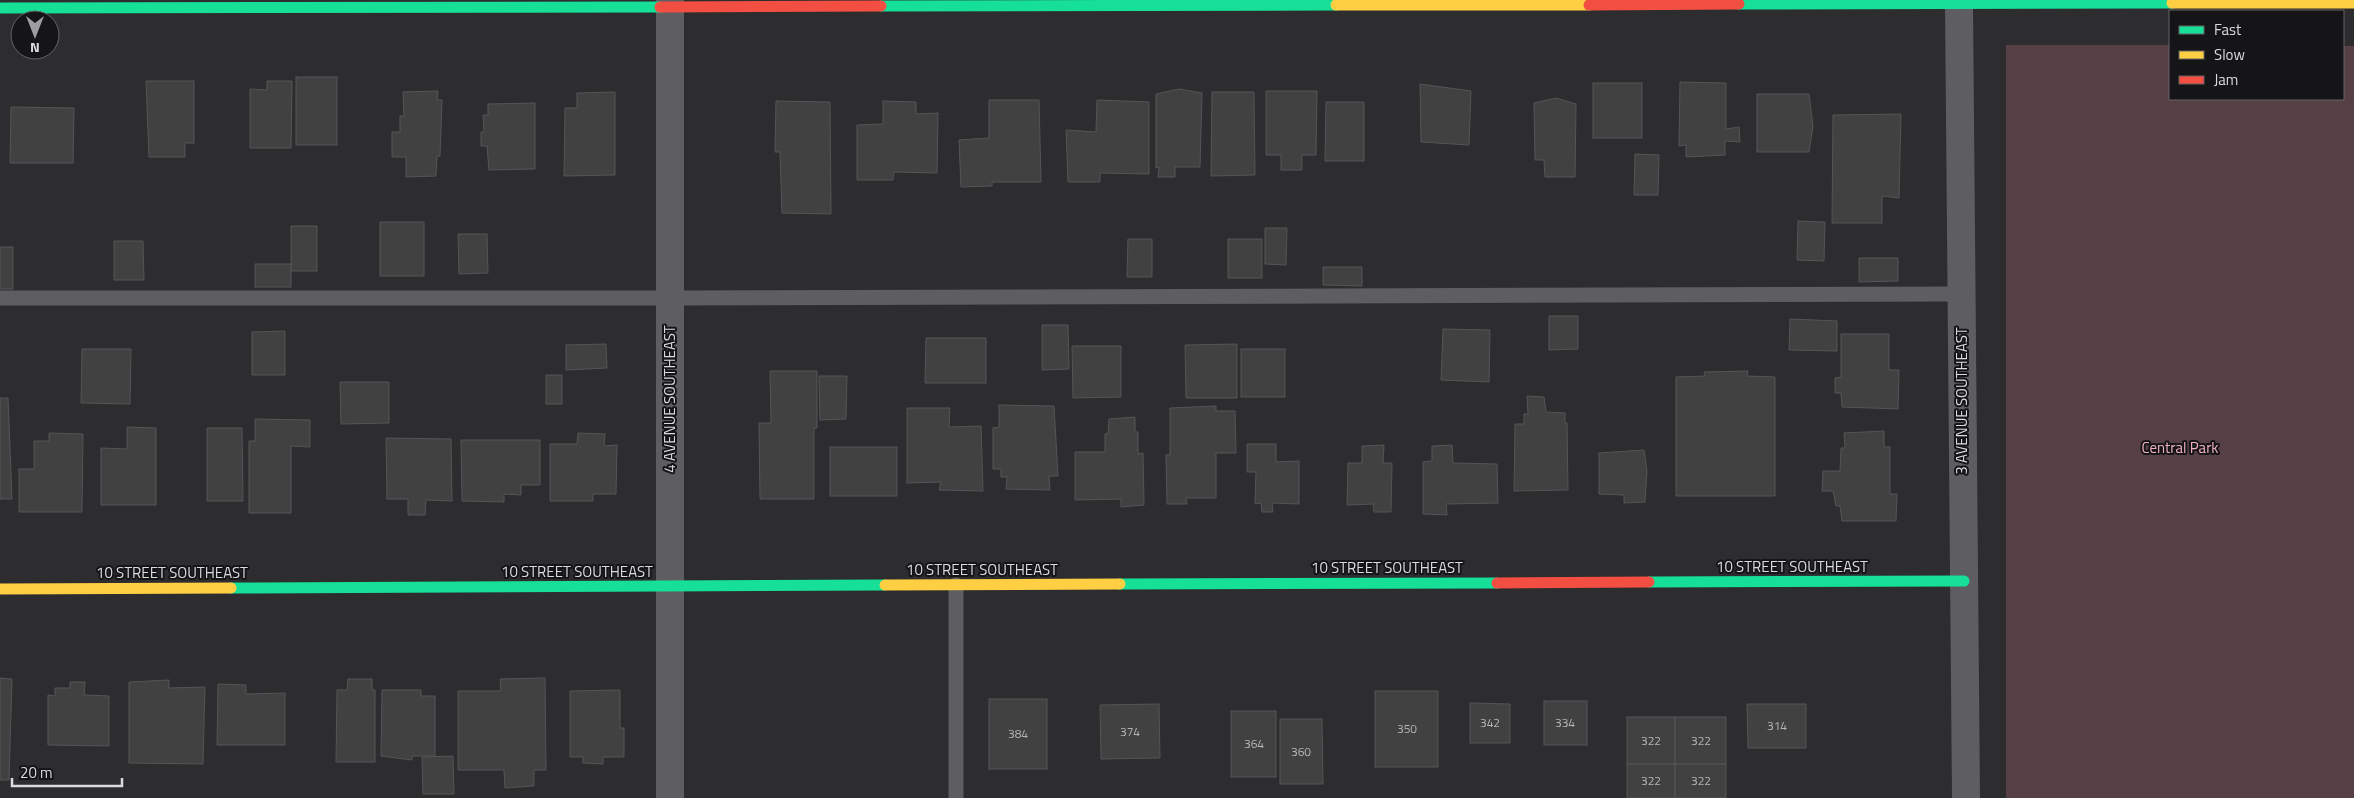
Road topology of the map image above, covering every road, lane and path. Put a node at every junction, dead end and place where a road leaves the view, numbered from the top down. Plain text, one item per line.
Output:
1 (1615, 2) edge
2 (670, 3) edge
3 (2354, 3) edge
4 (46, 4) edge
5 (1959, 4) junction
6 (0, 8) edge
7 (1962, 294) junction
8 (0, 298) edge
9 (670, 298) junction
10 (1964, 581) junction
11 (956, 585) junction
12 (670, 586) junction
13 (0, 589) edge
14 (670, 798) edge
15 (956, 798) edge
16 (1966, 798) edge

1 - 2 street
1 - 5 street
2 - 4 street
2 - 9 street, 4 AVENUE SOUTHEAST
3 - 5 street
4 - 6 street
5 - 7 street, 3 AVENUE SOUTHEAST
7 - 9 lane
7 - 10 street, 3 AVENUE SOUTHEAST
8 - 9 lane
9 - 12 street, 4 AVENUE SOUTHEAST
10 - 11 street, 10 STREET SOUTHEAST
10 - 16 street, 3 AVENUE SOUTHEAST
11 - 12 street, 10 STREET SOUTHEAST
11 - 15 lane
12 - 13 street, 10 STREET SOUTHEAST
12 - 14 street, 4 AVENUE SOUTHEAST

